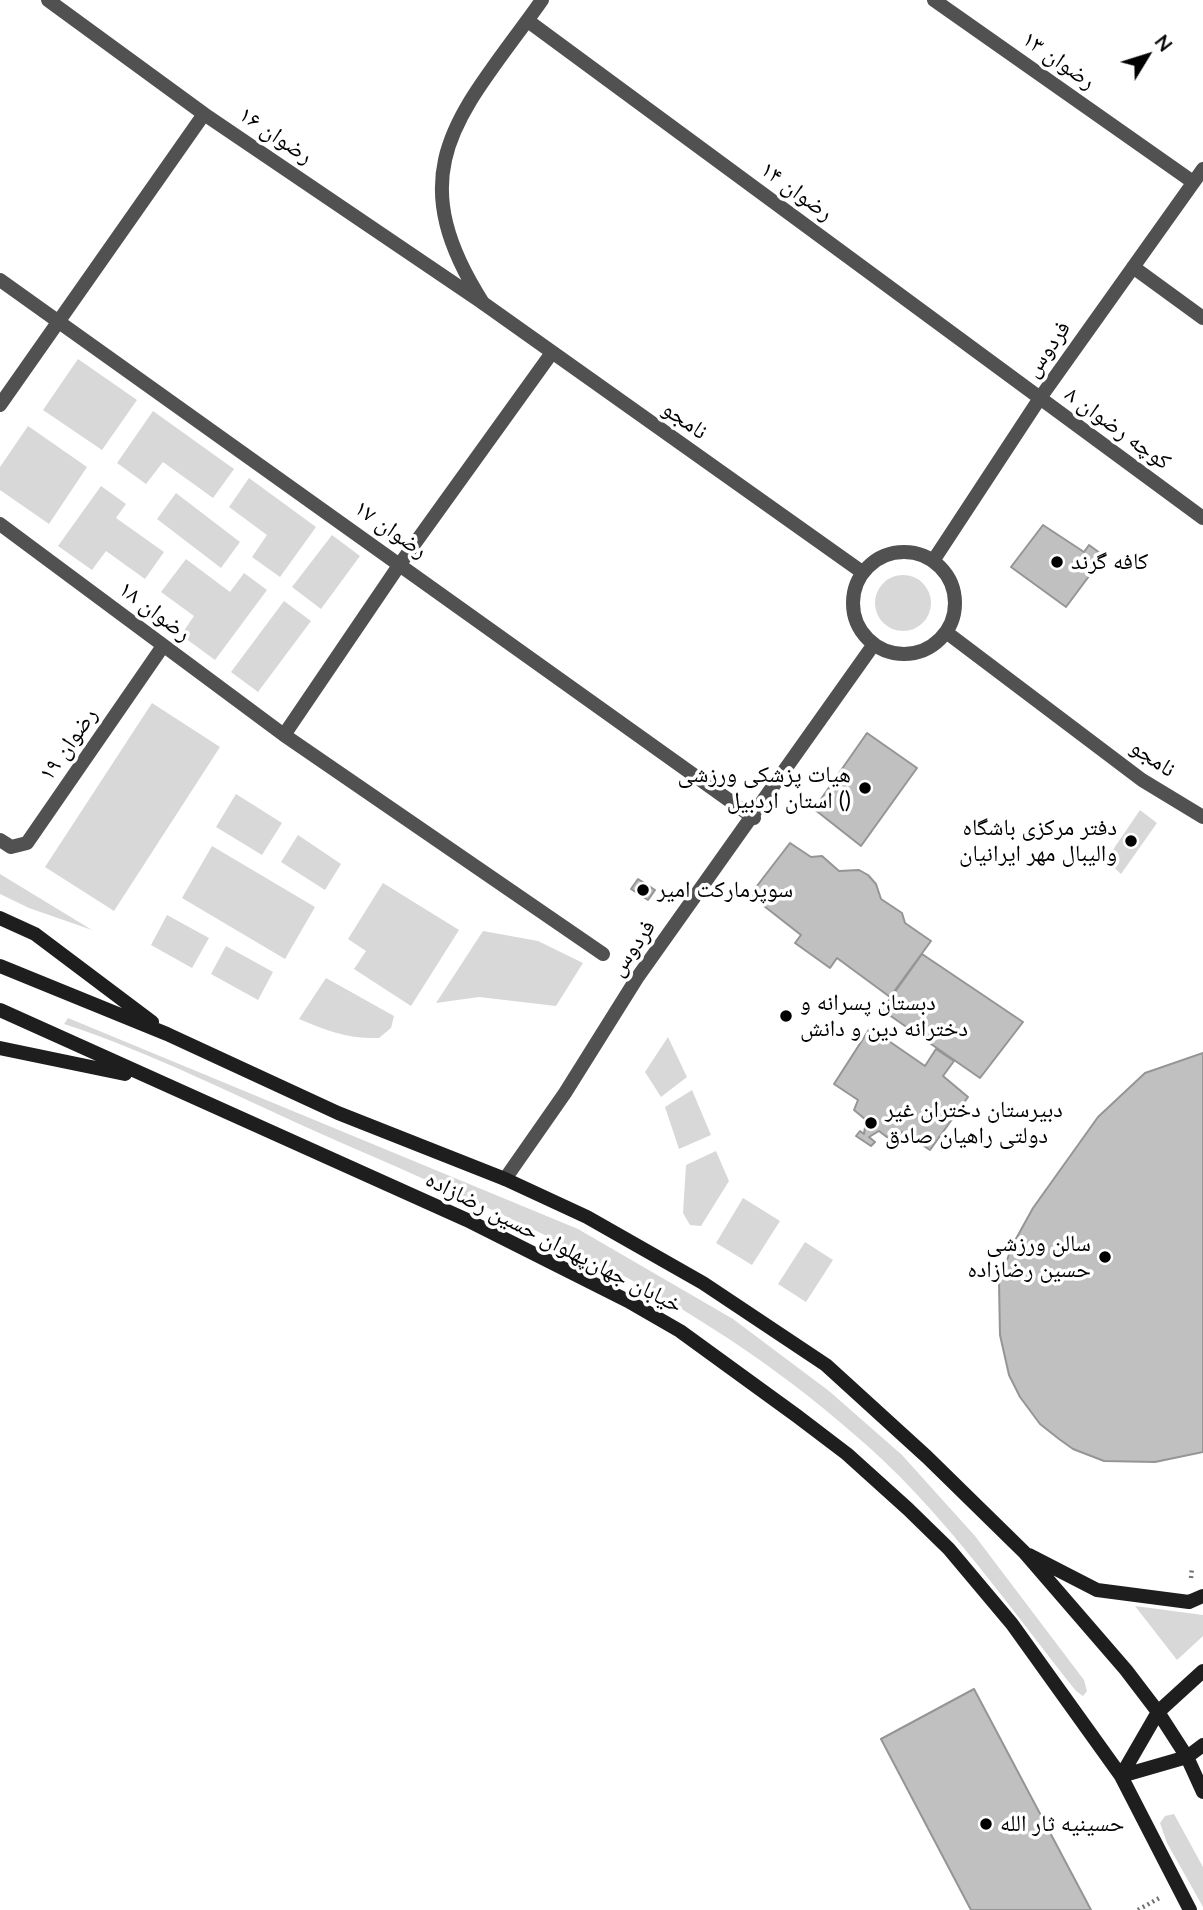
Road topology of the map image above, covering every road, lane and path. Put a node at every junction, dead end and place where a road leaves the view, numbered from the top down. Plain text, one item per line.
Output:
1 (48, 0) edge
2 (542, 0) edge
3 (934, 0) edge
4 (528, 20) junction
5 (204, 114) junction
6 (1203, 169) edge
7 (1193, 182) junction
8 (1133, 267) junction
9 (0, 280) edge
10 (483, 303) junction
11 (1203, 318) edge
12 (59, 321) junction
13 (551, 354) junction
14 (1040, 398) junction
15 (0, 405) edge
16 (1203, 518) edge
17 (0, 524) edge
18 (933, 561) junction
19 (400, 564) junction
20 (862, 572) junction
21 (946, 632) junction
22 (874, 644) junction
23 (163, 646) junction
24 (284, 735) junction
25 (1203, 817) edge
26 (754, 818) junction
27 (0, 840) edge
28 (0, 918) edge
29 (603, 954) dead end
30 (0, 966) edge
31 (0, 1010) edge
32 (167, 1034) junction
33 (0, 1048) edge
34 (149, 1078) junction
35 (505, 1179) junction
36 (1024, 1552) junction
37 (1203, 1596) edge
38 (1203, 1671) edge
39 (1158, 1712) junction
40 (1203, 1745) edge
41 (1187, 1758) junction
42 (1121, 1776) junction
43 (1203, 1792) edge
44 (1190, 1910) edge

1 - 5 street, رضوان ۱۶
2 - 4 street
3 - 7 street, رضوان ۱۳
4 - 10 street
4 - 14 street, رضوان ۱۴
5 - 10 street, رضوان ۱۶
5 - 12 street
6 - 7 street, فردوس
7 - 8 street, فردوس
8 - 11 street
8 - 14 street, فردوس
9 - 12 street, رضوان ۱۷
10 - 13 street, نامجو
12 - 15 street
12 - 19 street, رضوان ۱۷
13 - 19 street
13 - 20 street, نامجو
14 - 16 street, کوچه رضوان ۸
14 - 18 street, فردوس
17 - 23 street, رضوان ۱۸
18 - 20 street
18 - 21 street
19 - 24 street
19 - 26 street, رضوان ۱۷
20 - 22 street
21 - 22 street
21 - 25 street, نامجو
22 - 26 street, فردوس
23 - 24 street, رضوان ۱۸
23 - 27 street, رضوان ۱۹
24 - 29 street, رضوان ۱۸
26 - 35 street, فردوس
28 - 32 main road
30 - 32 main road, خیابان جهان‌پهلوان حسین رضا‌زاده
31 - 34 main road, خیابان جهان‌پهلوان حسین رضا‌زاده
32 - 35 main road, خیابان جهان‌پهلوان حسین رضا‌زاده
33 - 34 main road
34 - 42 main road, خیابان جهان‌پهلوان حسین رضا‌زاده
35 - 36 main road, خیابان جهان‌پهلوان حسین رضا‌زاده
36 - 37 main road
36 - 39 main road, خیابان جهان‌پهلوان حسین رضا‌زاده
38 - 39 main road
39 - 41 main road, خیابان جهان‌پهلوان حسین رضا‌زاده
39 - 42 main road
40 - 41 main road
41 - 42 main road
41 - 43 main road, خیابان جهان‌پهلوان حسین رضا‌زاده
42 - 44 main road, خیابان جهان‌پهلوان حسین رضا‌زاده

